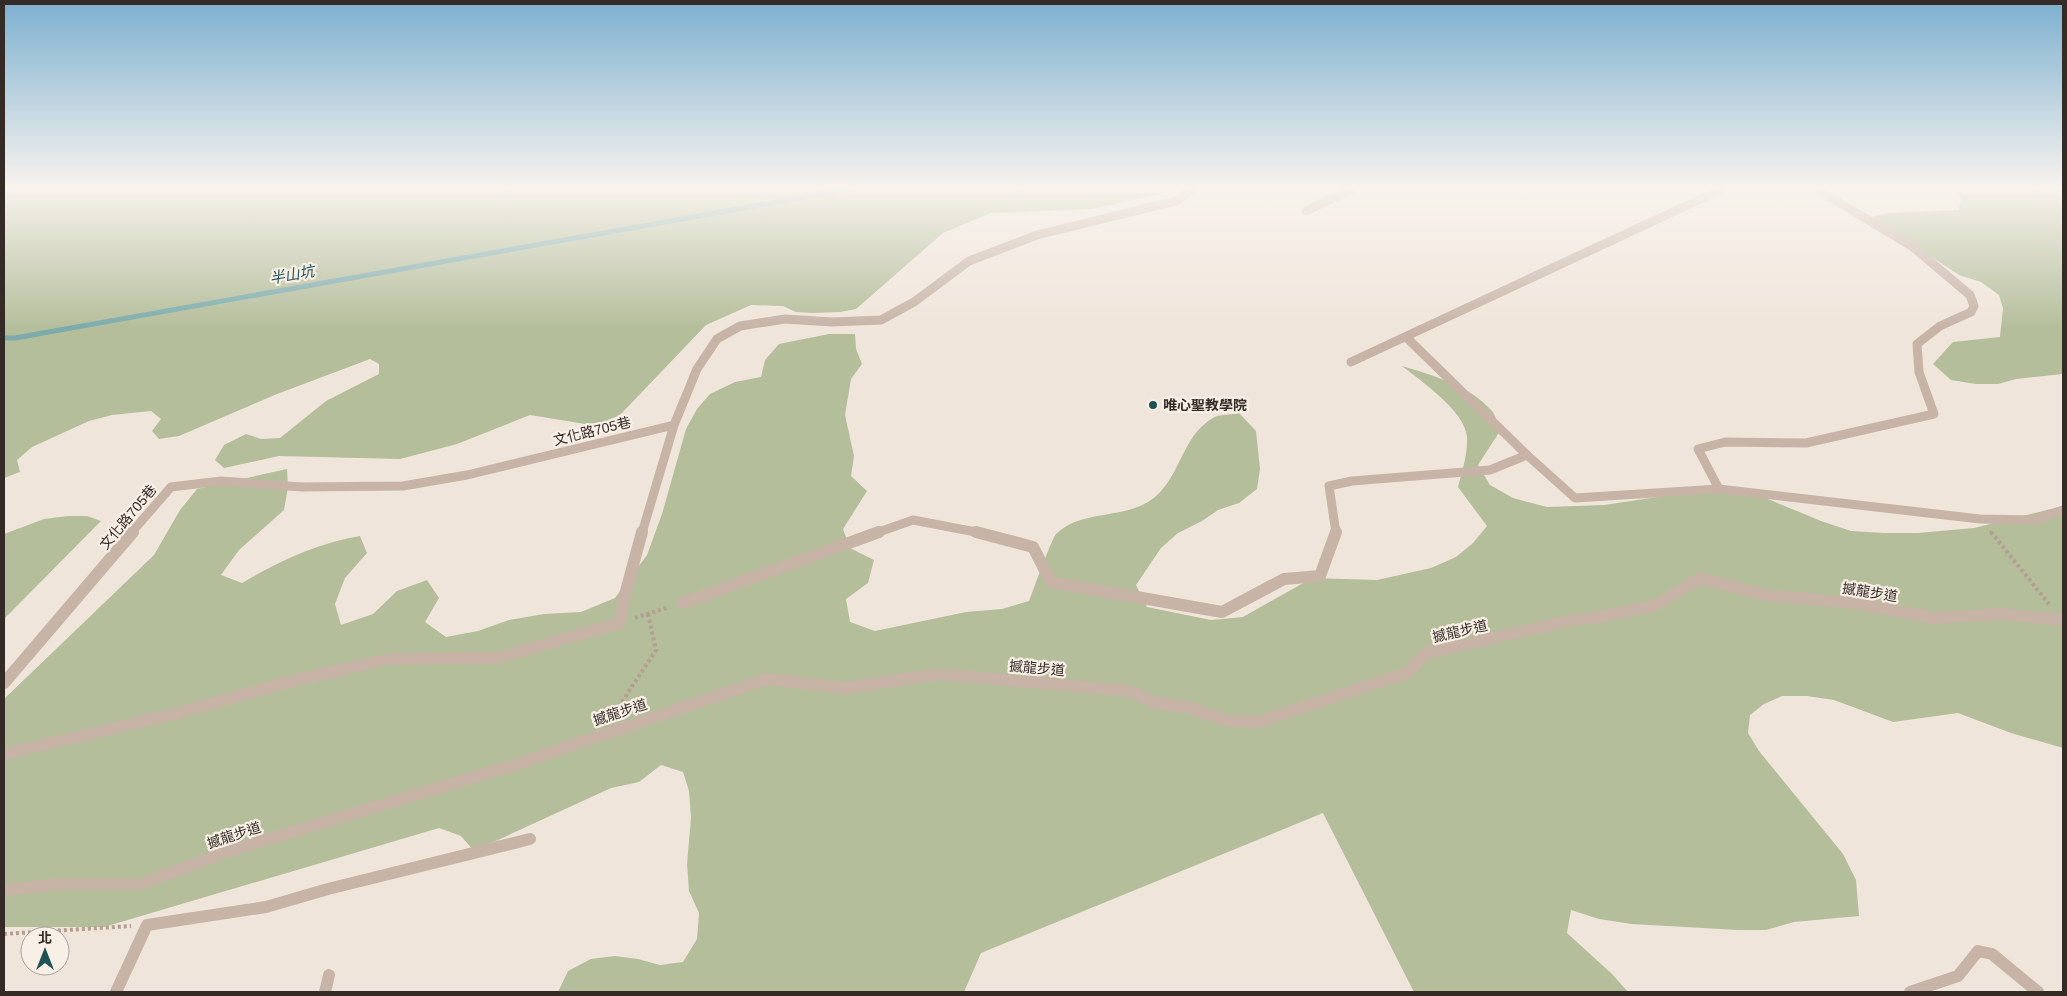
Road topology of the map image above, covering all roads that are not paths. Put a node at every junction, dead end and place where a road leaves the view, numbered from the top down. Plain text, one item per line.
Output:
1 (1036, 235) edge
2 (1623, 235) edge
3 (1894, 235) edge
4 (1406, 337) junction
5 (1351, 362) dead end
6 (674, 425) junction
7 (1528, 455) junction
8 (1719, 489) junction
9 (2063, 510) edge
10 (683, 603) road end
11 (2062, 620) edge
12 (4, 683) edge
13 (4, 754) edge
14 (530, 838) dead end
15 (4, 890) edge
16 (329, 974) dead end
17 (116, 992) edge
18 (324, 992) edge
19 (1910, 992) edge
20 (2038, 992) edge

1 - 6 lane
2 - 4 lane
3 - 8 lane
4 - 5 lane
4 - 7 lane
6 - 12 lane, 文化路705巷
6 - 13 lane
7 - 8 lane
7 - 10 lane
8 - 9 lane
11 - 15 lane, 撼龍步道
14 - 17 lane
16 - 18 lane
19 - 20 lane

